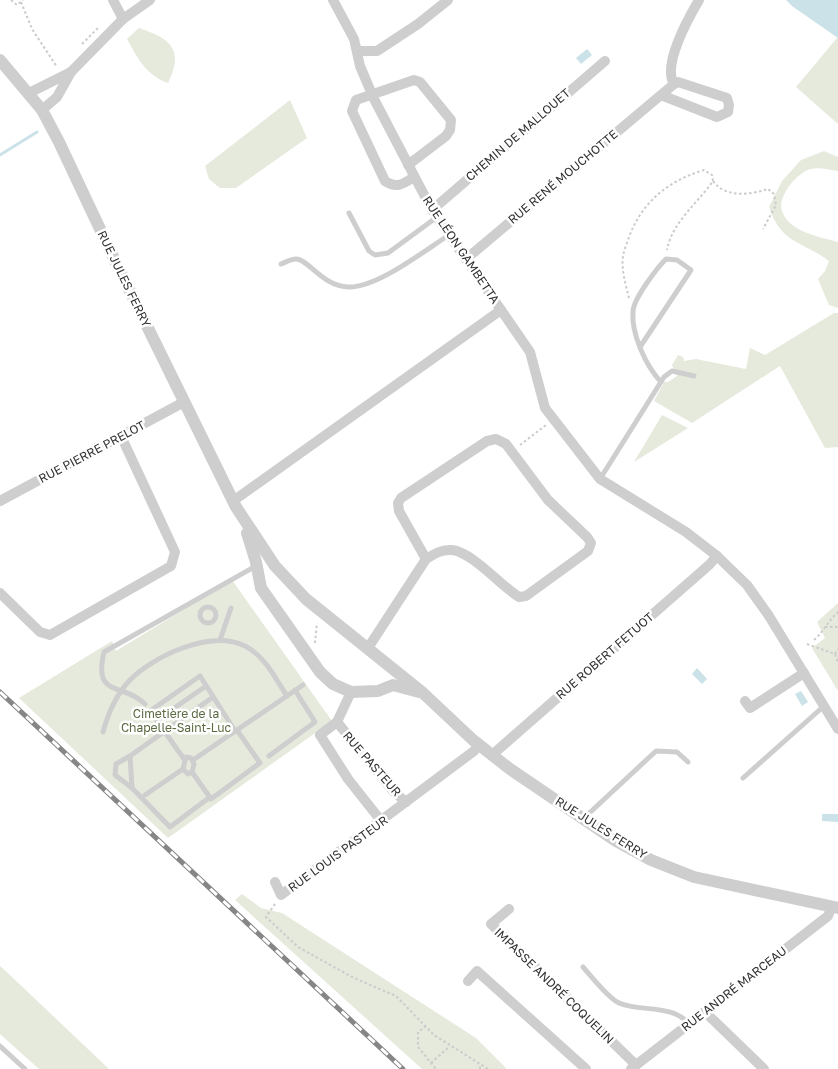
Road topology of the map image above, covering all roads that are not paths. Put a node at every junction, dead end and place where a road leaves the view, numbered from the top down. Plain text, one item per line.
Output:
1 (113, 0) edge
2 (150, 0) edge
3 (333, 0) edge
4 (448, 0) edge
5 (699, 0) edge
6 (123, 19) junction
7 (357, 51) junction
8 (0, 60) edge
9 (605, 61) dead end
10 (71, 72) junction
11 (674, 84) junction
12 (29, 93) junction
13 (372, 95) junction
14 (661, 95) junction
15 (42, 110) junction
16 (408, 165) junction
17 (414, 177) junction
18 (434, 213) junction
19 (349, 214) dead end
20 (449, 234) junction
21 (466, 259) junction
22 (281, 264) dead end
23 (501, 310) junction
24 (640, 347) junction
25 (694, 376) dead end
26 (661, 382) junction
27 (184, 402) junction
28 (121, 436) junction
29 (600, 479) junction
30 (0, 501) edge
31 (235, 504) junction
32 (717, 556) junction
33 (426, 559) junction
34 (275, 566) junction
35 (257, 571) junction
36 (0, 593) edge
37 (231, 608) dead end
38 (216, 618) dead end
39 (226, 621) junction
40 (220, 640) junction
41 (368, 648) junction
42 (392, 668) junction
43 (804, 673) junction
44 (303, 685) dead end
45 (392, 685) junction
46 (206, 686) junction
47 (295, 690) junction
48 (121, 692) junction
49 (350, 692) junction
50 (424, 693) junction
51 (287, 696) junction
52 (213, 697) junction
53 (746, 701) dead end
54 (145, 704) dead end
55 (824, 706) junction
56 (157, 720) junction
57 (337, 722) junction
58 (838, 729) edge
59 (236, 730) junction
60 (164, 731) junction
61 (103, 732) dead end
62 (479, 745) junction
63 (492, 755) junction
64 (130, 756) junction
65 (270, 756) dead end
66 (184, 759) junction
67 (193, 760) junction
68 (688, 762) dead end
69 (183, 769) junction
70 (192, 772) junction
71 (743, 778) dead end
72 (132, 788) junction
73 (145, 795) dead end
74 (210, 797) junction
75 (406, 802) junction
76 (583, 818) junction
77 (382, 822) junction
78 (275, 882) dead end
79 (835, 907) edge
80 (509, 909) dead end
81 (583, 967) dead end
82 (468, 981) dead end
83 (704, 1012) junction
84 (689, 1024) junction
85 (0, 1046) edge
86 (634, 1067) edge
87 (24, 1069) edge
88 (586, 1069) edge
89 (764, 1069) edge

1 - 6 street
2 - 6 street
3 - 7 street, RUE LÉON GAMBETTA
4 - 7 street
5 - 11 street
6 - 10 street
7 - 13 street, RUE LÉON GAMBETTA
8 - 12 street, RUE JULES FERRY
9 - 18 street, CHEMIN DE MALLOUET
10 - 12 street
10 - 15 street
11 - 14 street, RUE RENÉ MOUCHOTTE
11 - 14 street
12 - 15 street, RUE JULES FERRY
13 - 16 street, RUE LÉON GAMBETTA
13 - 16 street
13 - 17 street
14 - 21 street, RUE RENÉ MOUCHOTTE
15 - 27 street, RUE JULES FERRY
16 - 17 street, RUE LÉON GAMBETTA
17 - 18 street, RUE LÉON GAMBETTA
18 - 19 lane
18 - 20 street, RUE LÉON GAMBETTA
20 - 21 street, RUE LÉON GAMBETTA
20 - 22 lane
21 - 23 street, RUE LÉON GAMBETTA
23 - 29 street
23 - 31 street, RUE LÉON GAMBETTA
24 - 24 lane
24 - 26 lane
25 - 26 lane
26 - 29 lane
27 - 28 street, RUE PIERRE PRELOT
27 - 31 street, RUE JULES FERRY
28 - 30 street, RUE PIERRE PRELOT
28 - 36 street
29 - 32 street
31 - 34 street, RUE JULES FERRY
31 - 35 street, RUE JULES FERRY
32 - 43 street
32 - 63 street, RUE ROBERT FETUOT
33 - 33 street
33 - 41 street
34 - 35 street
34 - 41 street, RUE JULES FERRY
35 - 48 lane
35 - 49 street, RUE JULES FERRY
37 - 39 lane
38 - 39 lane
39 - 40 lane
40 - 48 lane
40 - 51 lane
41 - 42 street, RUE JULES FERRY
42 - 45 street
42 - 50 street, RUE JULES FERRY
43 - 53 street
43 - 55 street
44 - 47 lane
45 - 49 street, RUE JULES FERRY
45 - 50 street, RUE JULES FERRY
46 - 52 lane
46 - 56 lane
46 - 56 lane
47 - 51 lane
47 - 65 lane
48 - 54 lane
48 - 61 lane
49 - 57 street, RUE PASTEUR
50 - 62 street, RUE JULES FERRY
51 - 59 lane
52 - 59 lane
52 - 60 lane
55 - 58 street
55 - 71 lane
56 - 60 lane
57 - 75 street, RUE PASTEUR
57 - 77 street, RUE PASTEUR
59 - 67 lane
59 - 74 lane
60 - 64 lane
60 - 66 lane
62 - 63 street, RUE JULES FERRY
62 - 75 street, RUE PASTEUR
63 - 76 street, RUE JULES FERRY
64 - 72 lane
64 - 72 lane
66 - 67 lane
66 - 69 lane
67 - 70 lane
68 - 76 lane
69 - 70 lane
69 - 73 lane
70 - 74 lane
72 - 74 lane
75 - 77 street, RUE LOUIS PASTEUR
76 - 79 street, RUE JULES FERRY
77 - 78 street, RUE LOUIS PASTEUR
79 - 83 street, RUE ANDRÉ MARCEAU
80 - 86 street, IMPASSE ANDRÉ COQUELIN
81 - 84 lane
82 - 88 street
83 - 84 street, RUE ANDRÉ MARCEAU
83 - 89 street
84 - 86 street, RUE ANDRÉ MARCEAU
85 - 87 lane

